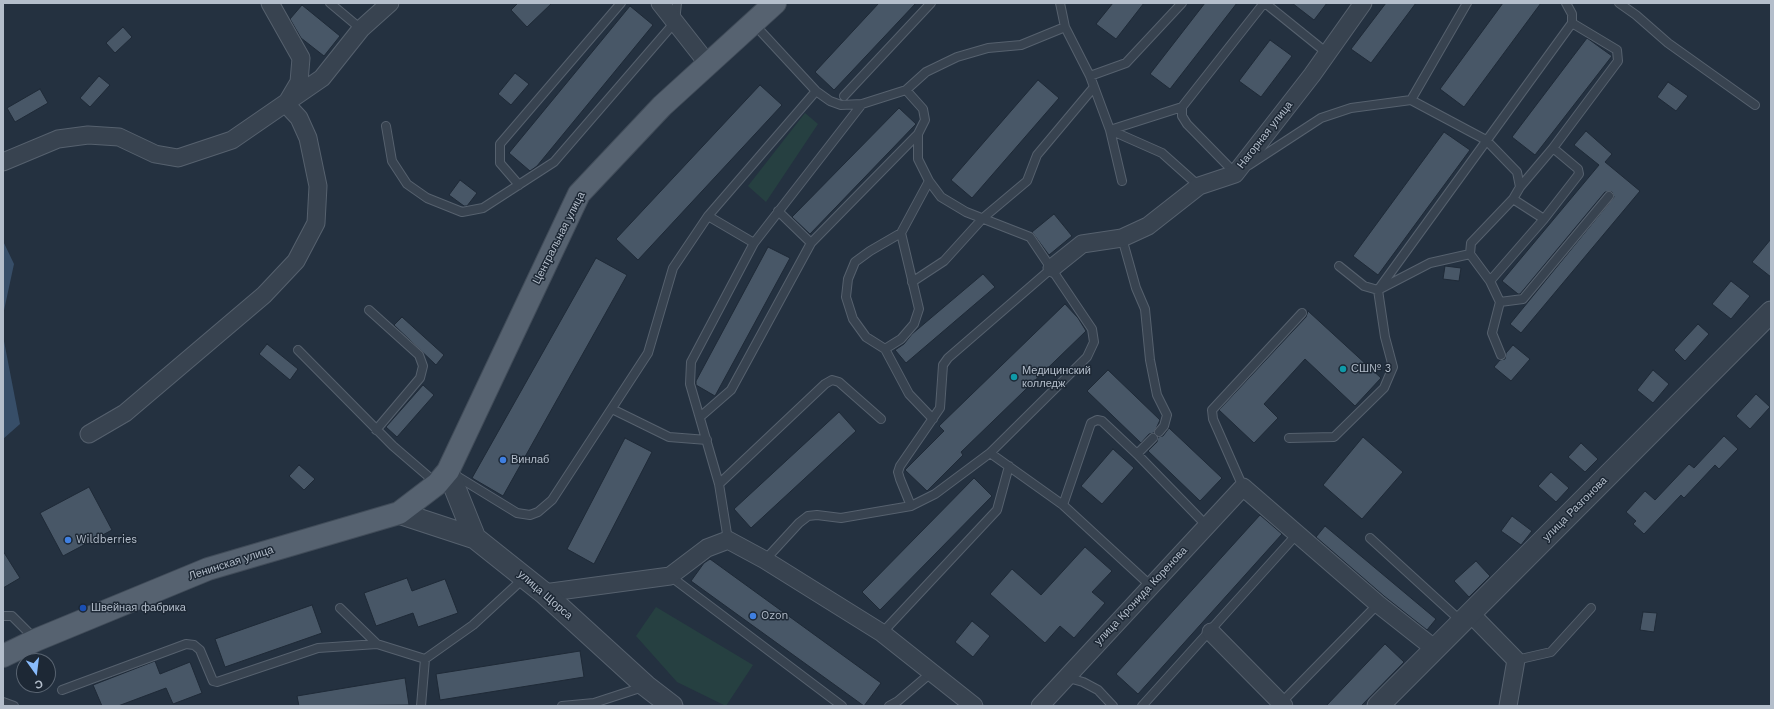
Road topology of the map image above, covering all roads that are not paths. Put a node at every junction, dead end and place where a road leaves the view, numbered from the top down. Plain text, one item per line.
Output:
1 (270, 3) edge
2 (330, 3) edge
3 (390, 3) edge
4 (621, 3) edge
5 (660, 3) edge
6 (677, 3) edge
7 (775, 3) edge
8 (931, 3) edge
9 (1060, 3) edge
10 (1182, 3) edge
11 (1264, 3) edge
12 (1363, 3) edge
13 (1467, 3) edge
14 (1566, 3) edge
15 (1619, 3) edge
16 (676, 22) junction
17 (1572, 23) junction
18 (754, 24) junction
19 (1065, 27) junction
20 (361, 29) junction
21 (1327, 53) junction
22 (708, 64) junction
23 (1090, 76) junction
24 (1094, 87) junction
25 (906, 90) junction
26 (816, 91) junction
27 (844, 96) dead end
28 (1411, 100) junction
29 (286, 104) junction
30 (862, 104) junction
31 (1755, 105) dead end
32 (1182, 107) junction
33 (386, 126) dead end
34 (1110, 130) junction
35 (918, 134) junction
36 (1486, 140) junction
37 (1553, 148) junction
38 (3, 162) edge
39 (1235, 174) junction
40 (929, 181) junction
41 (1122, 181) dead end
42 (519, 185) junction
43 (1199, 186) junction
44 (1520, 187) junction
45 (1609, 196) dead end
46 (1513, 199) junction
47 (778, 211) junction
48 (708, 216) junction
49 (983, 218) junction
50 (1544, 219) junction
51 (901, 233) junction
52 (1122, 238) junction
53 (754, 243) junction
54 (811, 243) junction
55 (1470, 254) junction
56 (1339, 266) dead end
57 (1052, 268) junction
58 (1490, 281) junction
59 (912, 282) junction
60 (1378, 290) junction
61 (1500, 302) junction
62 (369, 310) dead end
63 (1771, 312) edge
64 (1302, 313) dead end
65 (298, 350) dead end
66 (885, 350) junction
67 (1501, 355) dead end
68 (612, 409) junction
69 (700, 417) junction
70 (881, 419) dead end
71 (933, 419) junction
72 (376, 430) junction
73 (1159, 432) dead end
74 (88, 434) dead end
75 (1152, 438) dead end
76 (1289, 438) dead end
77 (707, 440) junction
78 (990, 453) junction
79 (1137, 454) junction
80 (1009, 466) junction
81 (443, 477) junction
82 (719, 484) junction
83 (1242, 487) junction
84 (1063, 504) junction
85 (911, 506) junction
86 (399, 513) junction
87 (1206, 525) junction
88 (1297, 534) junction
89 (475, 538) junction
90 (1370, 538) dead end
91 (728, 540) junction
92 (765, 560) junction
93 (670, 576) junction
94 (525, 577) junction
95 (1151, 586) junction
96 (544, 593) junction
97 (1378, 604) junction
98 (340, 608) dead end
99 (1591, 608) dead end
100 (3, 616) edge
101 (1467, 619) junction
102 (1211, 632) junction
103 (882, 633) junction
104 (36, 640) junction
105 (377, 644) junction
106 (1435, 649) junction
107 (3, 656) edge
108 (425, 659) junction
109 (1516, 660) junction
110 (932, 672) junction
111 (1065, 677) junction
112 (646, 686) junction
113 (62, 690) dead end
114 (3, 702) edge
115 (666, 704) edge
116 (1282, 705) edge
117 (14, 706) edge
118 (422, 706) edge
119 (562, 706) edge
120 (842, 706) edge
121 (889, 706) edge
122 (974, 706) edge
123 (1040, 706) edge
124 (1113, 706) edge
125 (1142, 706) edge
126 (1378, 706) edge
127 (1508, 706) edge

1 - 29 street
2 - 20 lane
3 - 20 street
4 - 42 lane
5 - 16 street
6 - 16 lane
7 - 18 main road, Центральная улица
8 - 27 lane
9 - 19 lane
10 - 23 lane
11 - 21 lane
11 - 32 lane
12 - 21 street, Нагорная улица
13 - 28 lane
14 - 17 lane
15 - 31 lane
16 - 22 street
16 - 42 lane
17 - 36 lane
17 - 37 lane
18 - 22 main road, Центральная улица
18 - 26 lane
19 - 23 lane
19 - 25 lane
20 - 29 street
21 - 39 street, Нагорная улица
22 - 81 main road, Центральная улица
23 - 24 lane
24 - 34 lane
24 - 49 lane
25 - 30 lane
25 - 35 lane
26 - 30 lane
26 - 48 lane
28 - 36 lane
28 - 39 lane
29 - 38 street
29 - 74 street
30 - 47 lane
32 - 34 lane
32 - 39 lane
33 - 42 lane
34 - 41 lane
34 - 43 lane
35 - 40 lane
35 - 54 lane
36 - 44 lane
36 - 60 lane
37 - 44 lane
37 - 50 lane
39 - 43 street, Нагорная улица
40 - 49 lane
40 - 51 lane
43 - 52 street, Нагорная улица
44 - 46 lane
45 - 61 lane
46 - 50 lane
46 - 55 lane
47 - 53 lane
47 - 54 lane
48 - 53 lane
48 - 68 lane
49 - 57 lane
49 - 59 lane
50 - 58 lane
51 - 59 lane
51 - 66 lane
52 - 57 street, Нагорная улица
52 - 73 lane
53 - 69 lane
54 - 69 lane
55 - 58 lane
55 - 60 lane
56 - 60 lane
57 - 71 lane
57 - 78 lane
58 - 61 lane
59 - 66 lane
60 - 76 lane
61 - 67 lane
62 - 72 lane
63 - 101 street, улица Разгонова
64 - 83 lane
65 - 72 lane
66 - 71 lane
68 - 77 lane
68 - 81 lane
69 - 77 lane
70 - 82 lane
71 - 85 lane
72 - 81 lane
75 - 79 lane
77 - 82 lane
78 - 80 lane
78 - 85 lane
79 - 84 lane
79 - 87 lane
80 - 84 lane
80 - 103 lane
81 - 86 main road, Центральная улица
81 - 89 street
82 - 91 lane
83 - 87 street, улица Кронида Коренова
83 - 88 street
84 - 95 lane
85 - 92 lane
86 - 89 street, улица Щорса
86 - 104 main road, Ленинская улица
87 - 95 street, улица Кронида Коренова
88 - 97 street
88 - 102 lane
89 - 94 street, улица Щорса
90 - 101 lane
91 - 92 street
91 - 93 street
92 - 103 street
93 - 96 street
93 - 120 lane
94 - 96 street, улица Щорса
94 - 108 lane
95 - 111 street, улица Кронида Коренова
96 - 112 street, улица Щорса
97 - 106 street
97 - 116 lane
98 - 105 lane
99 - 109 lane
100 - 104 lane
101 - 106 street, улица Разгонова
101 - 109 street
102 - 116 street
102 - 125 lane
103 - 110 street
104 - 107 main road, Ленинская улица
105 - 108 lane
105 - 113 lane
106 - 126 street, улица Разгонова
108 - 118 lane
109 - 127 street
110 - 121 lane
110 - 122 street
111 - 123 street, улица Кронида Коренова
111 - 124 lane
112 - 115 street, улица Щорса
112 - 119 lane
114 - 117 lane

